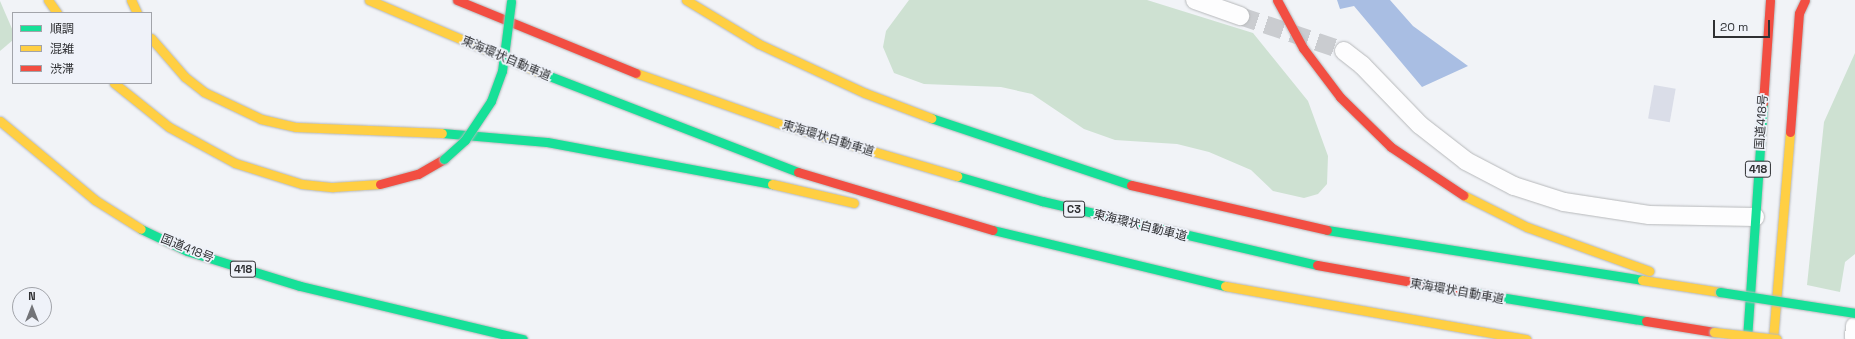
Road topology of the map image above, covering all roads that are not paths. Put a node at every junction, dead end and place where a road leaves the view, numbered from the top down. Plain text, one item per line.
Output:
1 (48, 0) edge
2 (131, 0) edge
3 (369, 0) edge
4 (457, 0) edge
5 (686, 0) edge
6 (1195, 0) edge
7 (1278, 0) edge
8 (1770, 0) edge
9 (1805, 0) edge
10 (511, 1) edge
11 (56, 12) edge
12 (137, 12) edge
13 (1240, 16) tunnel mouth
14 (152, 39) edge
15 (1344, 51) tunnel mouth
16 (115, 84) edge
17 (0, 121) edge
18 (868, 206) dead end
19 (898, 213) dead end
20 (1755, 217) junction
21 (1086, 255) junction
22 (1720, 292) junction
23 (1855, 313) edge
24 (1855, 326) edge
25 (519, 338) edge
26 (1526, 339) edge
27 (1746, 339) edge
28 (1773, 339) edge
29 (1777, 339) edge
30 (1854, 339) edge

1 - 11 highway
2 - 12 highway
3 - 21 highway, 東海環状自動車道
4 - 29 highway, 東海環状自動車道 / C3, bridge
5 - 22 highway
6 - 13 street
7 - 22 highway
8 - 20 highway, 国道418号 / 418
9 - 28 highway, 418
10 - 16 highway, bridge
14 - 18 highway
15 - 20 street
17 - 25 highway, 国道418号 / 418
19 - 21 highway
20 - 27 highway, 国道418号 / 418
21 - 26 highway, 東海環状自動車道
22 - 23 highway, bridge
24 - 30 street

